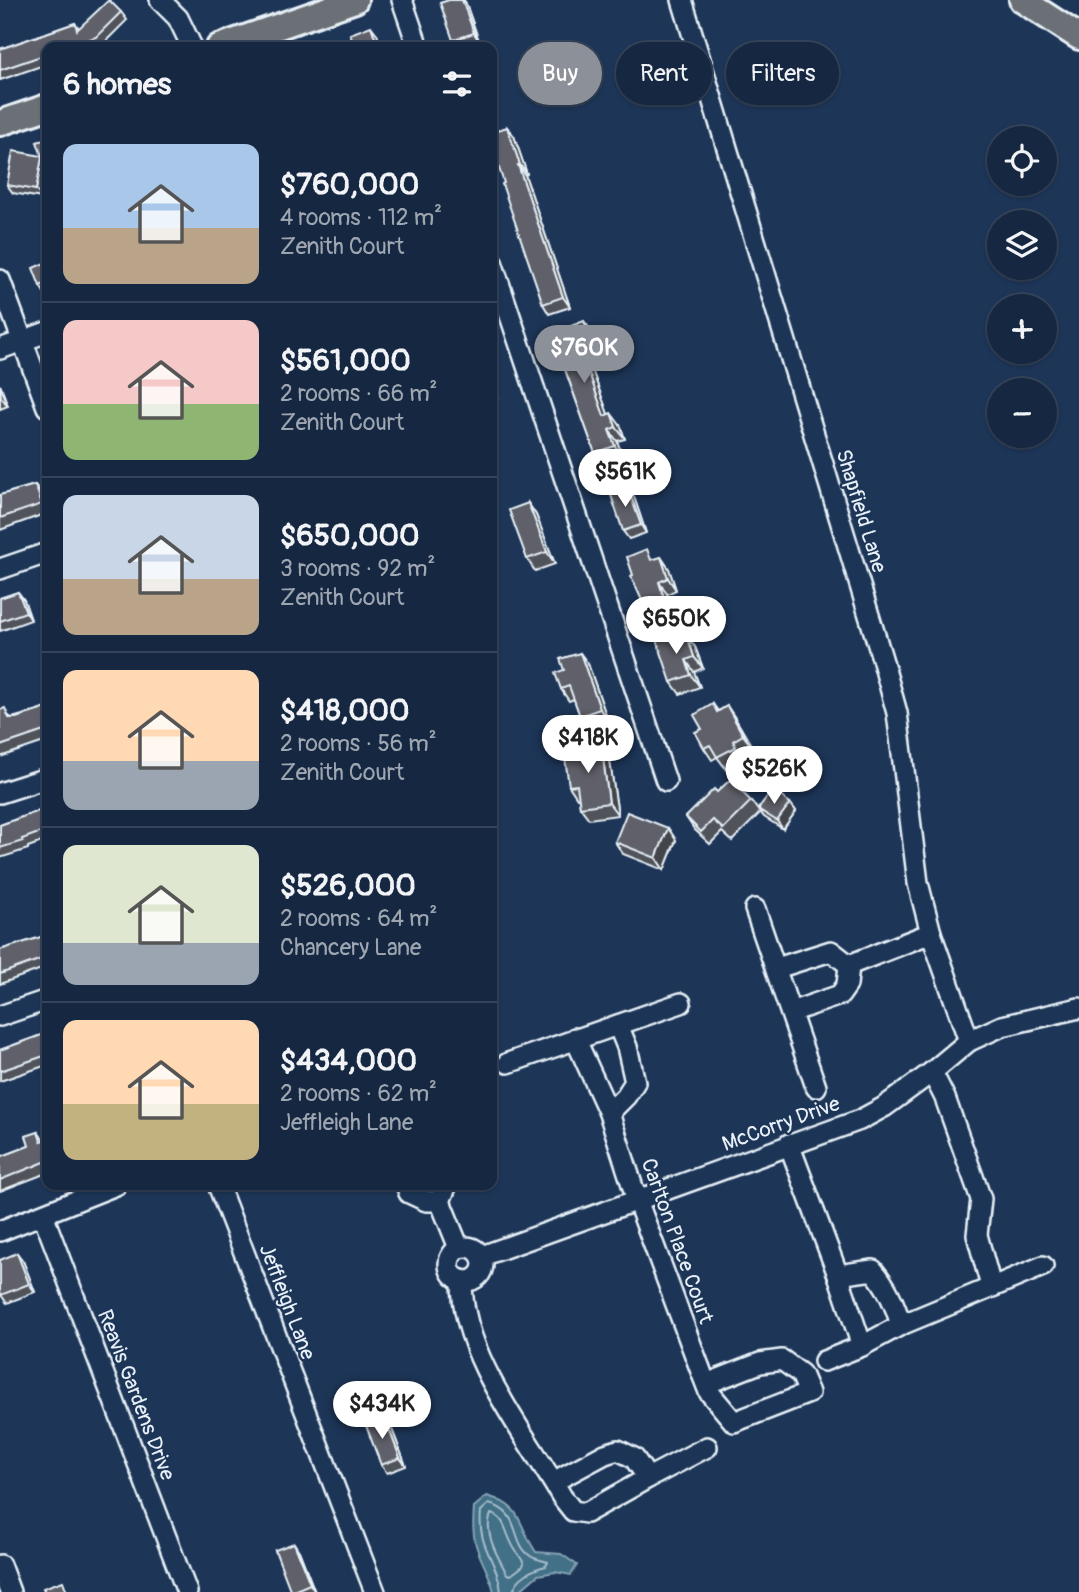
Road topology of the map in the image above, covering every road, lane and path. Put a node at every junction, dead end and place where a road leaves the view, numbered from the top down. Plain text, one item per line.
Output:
1 (160, 0) edge
2 (355, 0) edge
3 (402, 0) edge
4 (682, 0) edge
5 (1022, 0) edge
6 (1079, 37) edge
7 (190, 42) edge
8 (233, 42) edge
9 (416, 42) edge
10 (42, 109) edge
11 (0, 123) edge
12 (497, 277) edge
13 (0, 280) edge
14 (42, 334) edge
15 (23, 341) junction
16 (0, 349) edge
17 (42, 393) edge
18 (42, 555) edge
19 (0, 569) edge
20 (42, 780) edge
21 (666, 781) dead end
22 (0, 793) edge
23 (755, 909) dead end
24 (931, 933) junction
25 (849, 965) junction
26 (777, 968) junction
27 (42, 1002) edge
28 (681, 1003) dead end
29 (1079, 1008) edge
30 (791, 1012) junction
31 (0, 1016) edge
32 (618, 1025) junction
33 (575, 1038) junction
34 (969, 1041) junction
35 (508, 1063) dead end
36 (932, 1072) junction
37 (816, 1087) dead end
38 (609, 1112) junction
39 (789, 1144) junction
40 (104, 1190) edge
41 (220, 1190) edge
42 (408, 1190) edge
43 (443, 1193) edge
44 (637, 1200) junction
45 (43, 1215) junction
46 (0, 1231) edge
47 (459, 1248) junction
48 (482, 1256) junction
49 (1043, 1266) dead end
50 (838, 1275) junction
51 (462, 1280) junction
52 (991, 1286) junction
53 (901, 1325) junction
54 (862, 1346) junction
55 (824, 1361) dead end
56 (705, 1384) junction
57 (707, 1447) dead end
58 (648, 1478) junction
59 (553, 1482) junction
60 (0, 1565) edge
61 (10, 1592) edge
62 (187, 1592) edge
63 (375, 1592) edge

1 - 7 street
2 - 8 main road
3 - 9 street
4 - 24 street, Shapfield Lane
5 - 6 main road
10 - 11 main road
12 - 21 street
13 - 15 street
14 - 15 street
15 - 16 street
15 - 17 street
18 - 19 street
20 - 22 street
23 - 26 street
24 - 25 street
24 - 34 street, Shapfield Lane
25 - 26 street
25 - 30 street
26 - 30 street
27 - 31 street
28 - 32 street
29 - 34 street, McCorry Drive
30 - 37 street
32 - 33 street
32 - 38 street
33 - 35 street
33 - 38 street, Carlton Place Court
34 - 36 street, McCorry Drive
36 - 39 street, McCorry Drive
36 - 52 street
38 - 44 street, Carlton Place Court
39 - 44 street, McCorry Drive
39 - 50 street
40 - 45 street
41 - 63 street, Jeffleigh Lane
42 - 43 street
43 - 47 street
44 - 48 street, McCorry Drive
44 - 56 street, Carlton Place Court
45 - 46 street
45 - 62 street, Reavis Gardens Drive
47 - 48 street
47 - 51 street
48 - 51 street
49 - 52 street
50 - 53 street
50 - 54 street
51 - 59 street
52 - 53 street
53 - 54 street
54 - 55 street
56 - 56 street, Carlton Place Court
57 - 58 street
58 - 59 street
58 - 59 street
60 - 61 street

